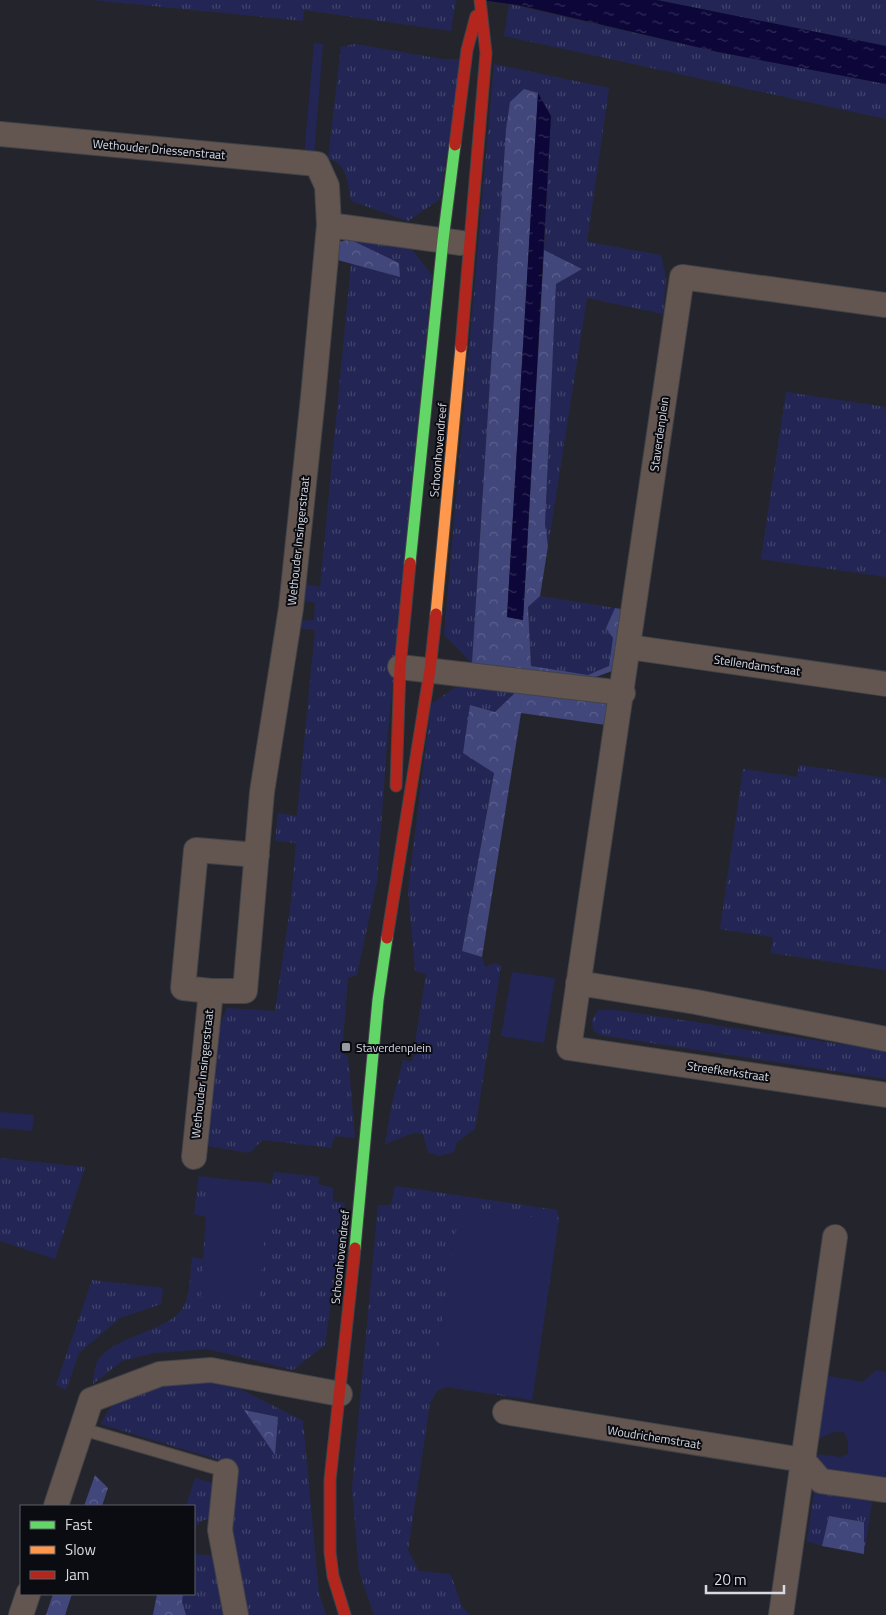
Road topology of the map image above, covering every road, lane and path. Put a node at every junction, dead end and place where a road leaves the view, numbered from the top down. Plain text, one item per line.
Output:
1 (0, 134) edge
2 (317, 164) joint
3 (328, 225) junction
4 (443, 240) junction
5 (470, 244) junction
6 (886, 305) edge
7 (629, 647) junction
8 (400, 667) junction
9 (430, 670) junction
10 (886, 684) edge
11 (623, 693) junction
12 (256, 855) junction
13 (392, 900) junction
14 (578, 984) junction
15 (211, 991) junction
16 (886, 1039) edge
17 (569, 1048) joint
18 (886, 1095) edge
19 (194, 1157) dead end
20 (835, 1237) dead end
21 (340, 1394) junction
22 (505, 1412) dead end
23 (82, 1429) junction
24 (803, 1460) junction
25 (226, 1471) joint
26 (886, 1490) edge
27 (56, 1505) edge
28 (28, 1595) edge
29 (21, 1615) edge
30 (236, 1615) edge
31 (344, 1615) edge
32 (781, 1615) edge

1 - 2 street, Wethouder Driessenstraat
2 - 3 street, Wethouder Insingerstraat
3 - 4 street
3 - 12 street, Wethouder Insingerstraat
4 - 5 street
4 - 5 street, Schoonhovendreef
4 - 8 street, Schoonhovendreef
5 - 9 street, Schoonhovendreef
6 - 7 street, Staverdenplein
7 - 10 street, Stellendamstraat
7 - 11 street, Staverdenplein
8 - 9 street
8 - 13 street, Schoonhovendreef
9 - 11 street
9 - 13 street, Schoonhovendreef
11 - 14 street, Staverdenplein
12 - 15 street, Wethouder Insingerstraat
12 - 15 street, Wethouder Insingerstraat
13 - 21 street, Schoonhovendreef
14 - 16 street
14 - 17 street, Staverdenplein
15 - 19 street, Wethouder Insingerstraat
17 - 18 street, Streefkerkstraat
20 - 24 street
21 - 23 street
21 - 31 street, Schoonhovendreef
22 - 24 street, Woudrichemstraat
23 - 25 lane
23 - 27 street
24 - 26 street
24 - 32 street
25 - 30 street
28 - 29 street

